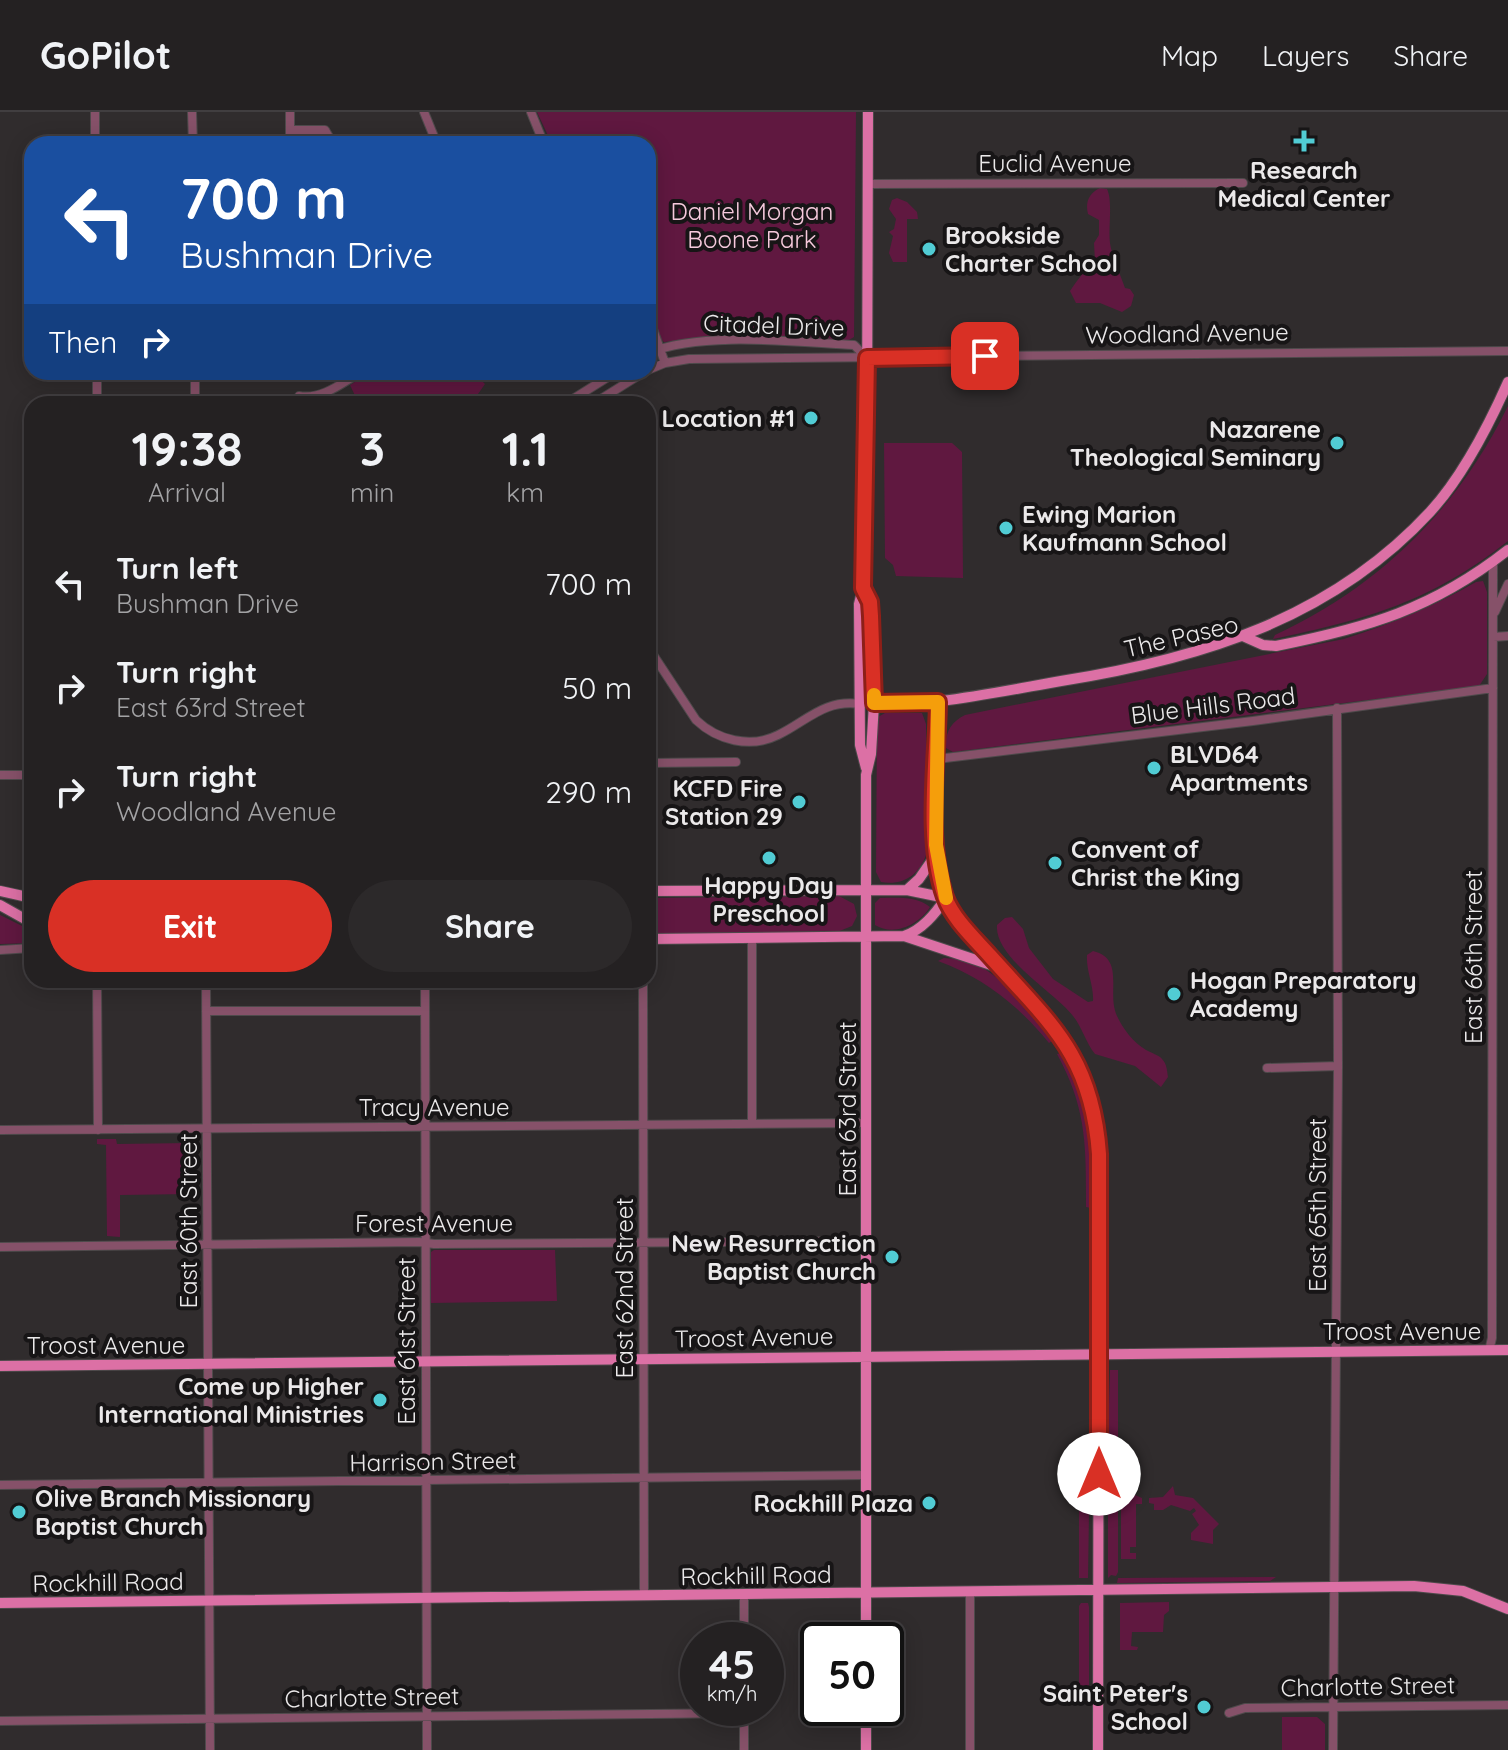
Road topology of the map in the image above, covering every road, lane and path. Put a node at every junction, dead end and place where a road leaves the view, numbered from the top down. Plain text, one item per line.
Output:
1 (95, 112) edge
2 (192, 112) edge
3 (290, 112) edge
4 (424, 112) edge
5 (531, 112) edge
6 (868, 112) edge
7 (290, 130) junction
8 (95, 136) edge
9 (193, 136) edge
10 (290, 136) edge
11 (328, 136) edge
12 (434, 136) edge
13 (541, 136) edge
14 (1243, 183) dead end
15 (868, 184) junction
16 (656, 335) edge
17 (661, 348) junction
18 (656, 350) edge
19 (1508, 351) edge
20 (867, 358) junction
21 (665, 363) junction
22 (656, 367) edge
23 (346, 380) edge
24 (603, 380) edge
25 (632, 380) edge
26 (1508, 382) edge
27 (316, 396) edge
28 (578, 396) edge
29 (606, 396) edge
30 (1508, 550) edge
31 (1493, 562) junction
32 (1508, 584) edge
33 (863, 588) junction
34 (1493, 616) junction
35 (1508, 636) edge
36 (1245, 637) junction
37 (1493, 637) junction
38 (859, 649) junction
39 (656, 659) edge
40 (1493, 688) junction
41 (938, 702) junction
42 (874, 703) junction
43 (860, 704) junction
44 (1337, 708) junction
45 (871, 754) junction
46 (937, 759) junction
47 (736, 762) dead end
48 (656, 763) edge
49 (867, 770) junction
50 (0, 775) edge
51 (24, 775) edge
52 (937, 853) junction
53 (867, 890) junction
54 (907, 890) junction
55 (0, 891) edge
56 (656, 891) edge
57 (24, 896) edge
58 (946, 898) junction
59 (0, 905) edge
60 (24, 918) edge
61 (904, 936) junction
62 (867, 938) junction
63 (656, 939) edge
64 (752, 939) junction
65 (24, 948) edge
66 (0, 950) edge
67 (1001, 969) junction
68 (97, 988) edge
69 (206, 988) edge
70 (425, 988) edge
71 (643, 988) edge
72 (206, 1011) junction
73 (425, 1011) junction
74 (1338, 1066) junction
75 (1267, 1068) dead end
76 (867, 1123) junction
77 (752, 1124) junction
78 (643, 1126) junction
79 (426, 1127) junction
80 (207, 1129) junction
81 (0, 1130) edge
82 (98, 1130) junction
83 (868, 1241) junction
84 (426, 1243) junction
85 (644, 1244) junction
86 (208, 1245) junction
87 (0, 1247) edge
88 (1508, 1350) edge
89 (1489, 1351) junction
90 (1336, 1352) junction
91 (1100, 1353) junction
92 (868, 1356) junction
93 (644, 1359) junction
94 (427, 1362) junction
95 (208, 1364) junction
96 (0, 1366) edge
97 (867, 1475) junction
98 (644, 1478) junction
99 (427, 1481) junction
100 (209, 1483) junction
101 (0, 1485) edge
102 (1334, 1587) junction
103 (1098, 1591) junction
104 (970, 1593) junction
105 (866, 1594) junction
106 (744, 1595) junction
107 (644, 1596) junction
108 (427, 1599) junction
109 (209, 1601) junction
110 (0, 1603) edge
111 (1508, 1609) edge
112 (744, 1622) edge
113 (866, 1622) edge
114 (1508, 1705) edge
115 (1333, 1706) junction
116 (680, 1711) edge
117 (1229, 1713) dead end
118 (427, 1716) junction
119 (210, 1719) junction
120 (0, 1721) edge
121 (744, 1726) edge
122 (866, 1726) edge
123 (210, 1750) edge
124 (427, 1750) edge
125 (744, 1750) edge
126 (866, 1750) edge
127 (970, 1750) edge
128 (1098, 1750) edge
129 (1333, 1750) edge

1 - 8 street
2 - 9 street
3 - 7 street
4 - 12 street
5 - 13 street
6 - 15 main road, East 63rd Street
7 - 10 street
7 - 11 street
14 - 15 street, Euclid Avenue
15 - 20 main road, East 63rd Street
16 - 17 street
17 - 18 street, Citadel Drive
17 - 20 street, Citadel Drive
17 - 21 street
19 - 20 street, Woodland Avenue
20 - 21 street, Citadel Drive
20 - 33 main road, East 63rd Street
21 - 22 street, Citadel Drive
23 - 27 street
24 - 28 street
25 - 29 street, Citadel Drive
26 - 36 main road
30 - 31 main road, The Paseo
31 - 34 street, East 66th Street
31 - 36 main road, The Paseo
32 - 34 street
33 - 38 main road, East 63rd Street
33 - 42 main road, East 63rd Street
34 - 37 street, East 66th Street
35 - 37 street
36 - 41 main road, The Paseo
37 - 40 street, East 66th Street
38 - 42 main road
38 - 43 main road, East 63rd Street
39 - 43 street
40 - 44 street, Blue Hills Road
40 - 89 street, East 66th Street
41 - 42 main road, The Paseo
41 - 46 main road
42 - 45 main road, East 63rd Street
43 - 45 main road
43 - 49 main road, East 63rd Street
44 - 46 street, Blue Hills Road
44 - 74 street, East 65th Street
45 - 49 main road, East 63rd Street
46 - 52 main road
47 - 48 street
49 - 53 main road, East 63rd Street
50 - 51 street
52 - 54 main road
52 - 58 main road
53 - 54 main road
53 - 56 main road
53 - 62 main road, East 63rd Street
54 - 58 main road
55 - 57 main road
58 - 61 main road
58 - 67 main road
59 - 60 main road
61 - 62 main road
61 - 67 main road
62 - 64 main road
62 - 76 main road, East 63rd Street
63 - 64 main road
64 - 77 street
65 - 66 street
67 - 91 main road
68 - 82 street
69 - 72 street, East 60th Street
70 - 73 street, East 61st Street
71 - 78 street, East 62nd Street
72 - 73 street
72 - 80 street, East 60th Street
73 - 79 street, East 61st Street
74 - 75 street
74 - 90 street, East 65th Street
76 - 77 street, Tracy Avenue
76 - 83 main road, East 63rd Street
77 - 78 street, Tracy Avenue
78 - 79 street, Tracy Avenue
78 - 85 street, East 62nd Street
79 - 80 street, Tracy Avenue
79 - 84 street, East 61st Street
80 - 82 street, Tracy Avenue
80 - 86 street, East 60th Street
81 - 82 street, Tracy Avenue
83 - 85 street, Forest Avenue
83 - 92 main road, East 63rd Street
84 - 85 street, Forest Avenue
84 - 86 street, Forest Avenue
84 - 94 street, East 61st Street
85 - 93 street, East 62nd Street
86 - 87 street, Forest Avenue
86 - 95 street, East 60th Street
88 - 89 main road, Troost Avenue
89 - 90 main road, Troost Avenue
90 - 91 main road, Troost Avenue
90 - 102 street, East 65th Street
91 - 92 main road, Troost Avenue
91 - 103 main road
92 - 93 main road, Troost Avenue
92 - 97 main road, East 63rd Street
93 - 94 main road, Troost Avenue
93 - 98 street, East 62nd Street
94 - 95 main road, Troost Avenue
94 - 99 street, East 61st Street
95 - 96 main road, Troost Avenue
95 - 100 street, East 60th Street
97 - 98 street, Harrison Street
97 - 105 main road, East 63rd Street
98 - 99 street, Harrison Street
98 - 107 street, East 62nd Street
99 - 100 street, Harrison Street
99 - 108 street, East 61st Street
100 - 101 street, Harrison Street
100 - 109 street, East 60th Street
102 - 103 main road, Rockhill Road
102 - 111 main road, Rockhill Road
102 - 115 street, East 65th Street
103 - 104 main road, Rockhill Road
103 - 128 main road
104 - 105 main road, Rockhill Road
104 - 127 street
105 - 106 main road, Rockhill Road
105 - 113 main road, East 63rd Street
106 - 107 main road, Rockhill Road
106 - 112 street
107 - 108 main road, Rockhill Road
108 - 109 main road, Rockhill Road
108 - 118 street, East 61st Street
109 - 110 main road, Rockhill Road
109 - 119 street, East 60th Street
114 - 115 street, Charlotte Street
115 - 117 street, Charlotte Street
115 - 129 street, East 65th Street
116 - 118 street, Charlotte Street
118 - 119 street, Charlotte Street
118 - 124 street, East 61st Street
119 - 120 street, Charlotte Street
119 - 123 street, East 60th Street
121 - 125 street
122 - 126 main road

